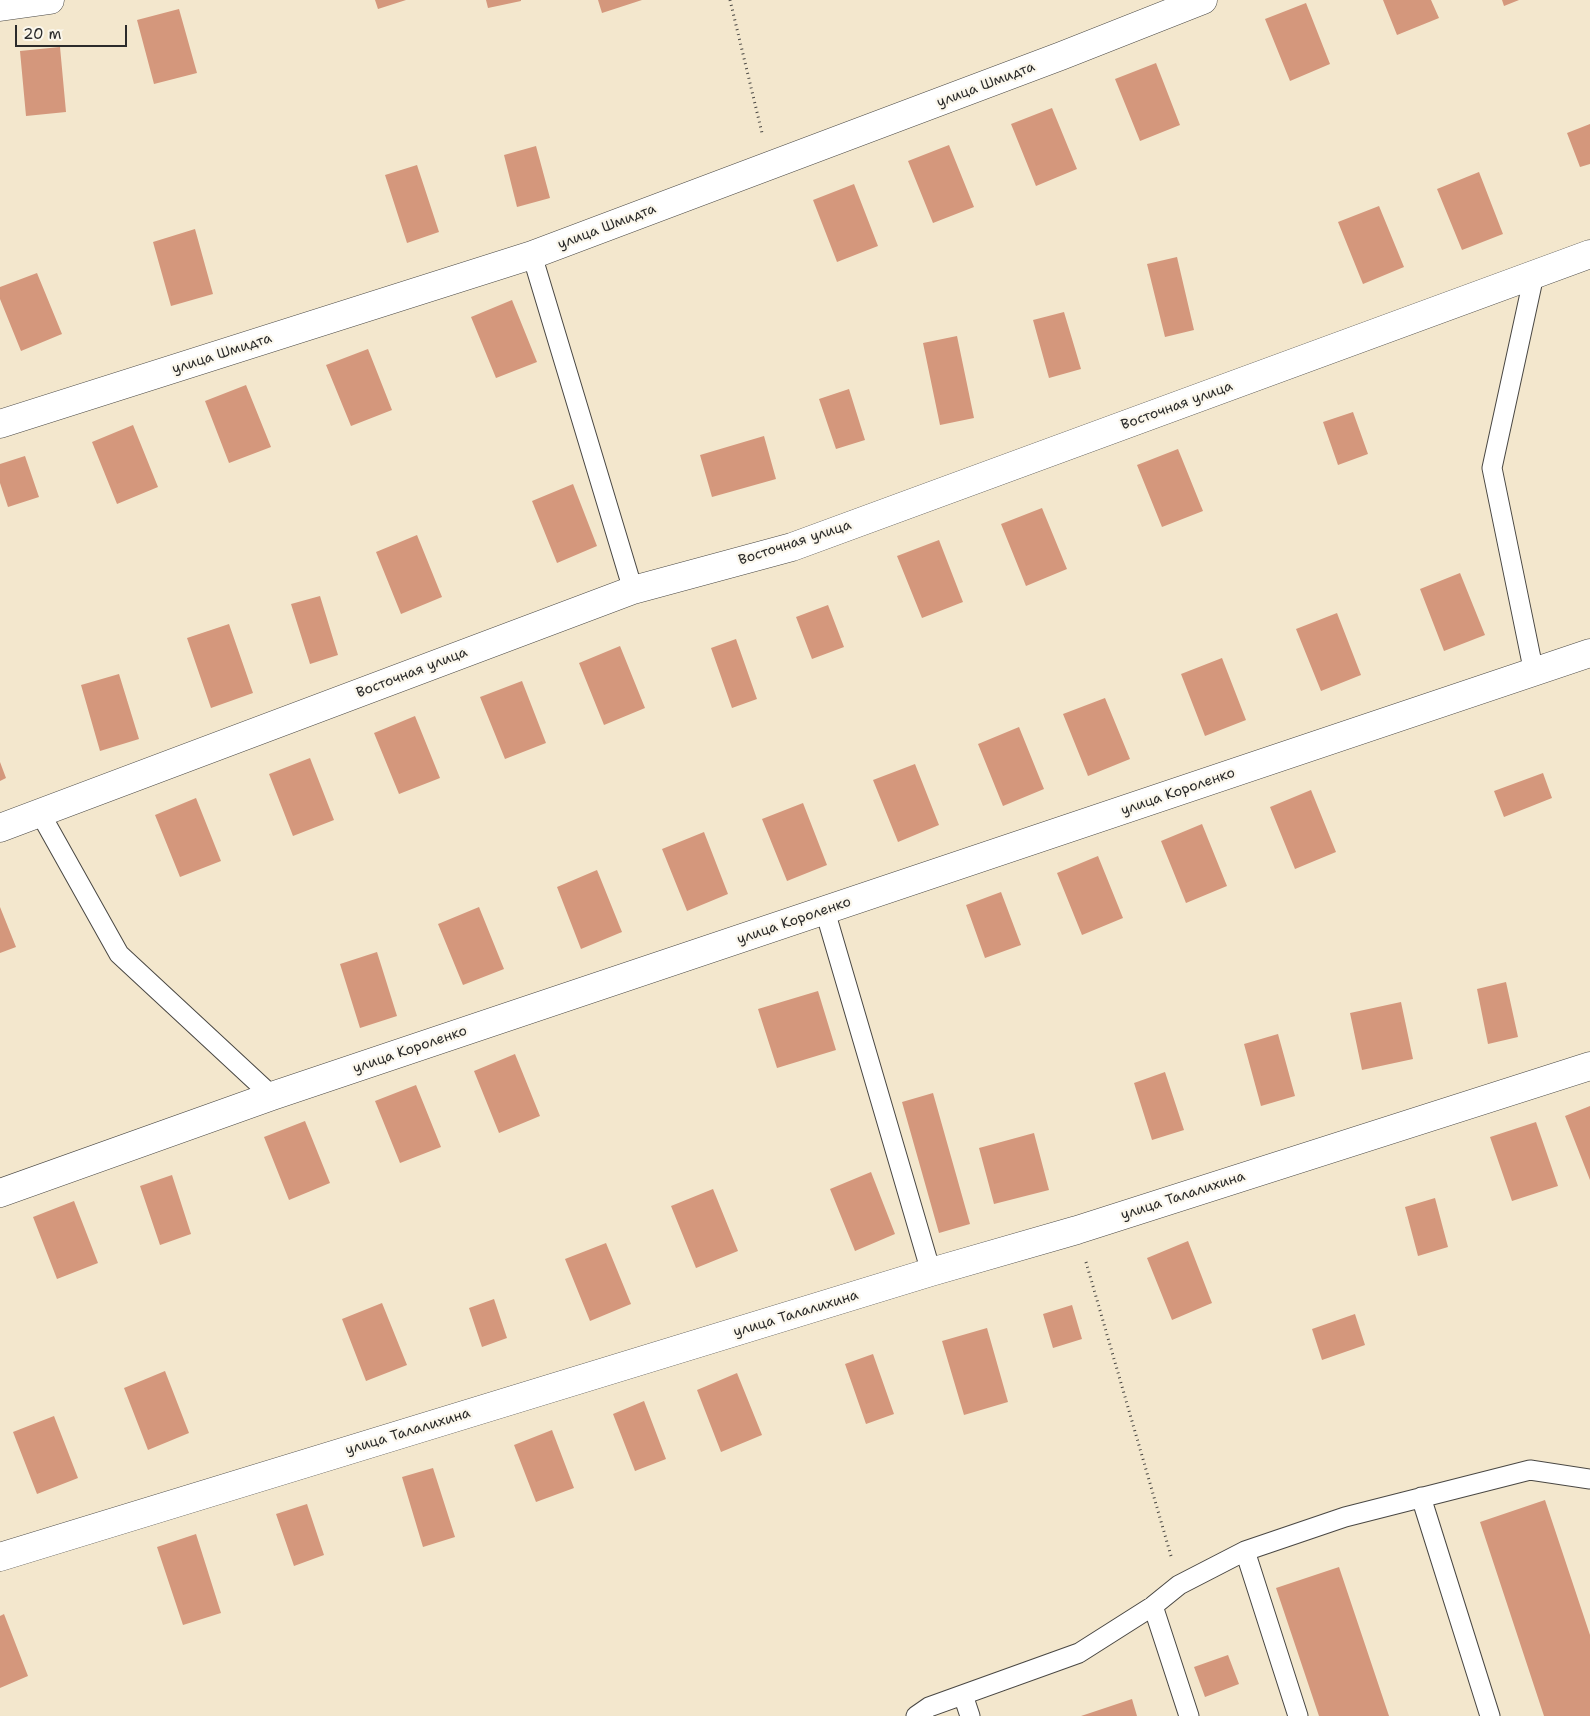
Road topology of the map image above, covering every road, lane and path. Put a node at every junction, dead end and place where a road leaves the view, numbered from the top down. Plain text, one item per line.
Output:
1 (50, 0) edge
2 (730, 0) edge
3 (1203, 0) edge
4 (0, 7) edge
5 (770, 166) junction
6 (1590, 254) edge
7 (532, 255) junction
8 (1534, 275) junction
9 (0, 424) edge
10 (633, 590) junction
11 (1590, 653) edge
12 (1534, 673) junction
13 (40, 814) junction
14 (0, 828) edge
15 (825, 911) junction
16 (1590, 1066) edge
17 (272, 1096) junction
18 (0, 1193) edge
19 (1077, 1230) junction
20 (931, 1272) junction
21 (1590, 1479) edge
22 (1421, 1497) junction
23 (1245, 1551) junction
24 (0, 1557) edge
25 (1179, 1585) junction
26 (1153, 1606) junction
27 (963, 1696) junction
28 (916, 1716) edge
29 (970, 1716) edge
30 (1188, 1716) edge
31 (1298, 1716) edge
32 (1490, 1716) edge

1 - 4 street
2 - 5 path
3 - 5 street, улица Шмидта
5 - 7 street, улица Шмидта
6 - 8 street, Восточная улица
7 - 9 street, улица Шмидта
7 - 10 lane
8 - 10 street, Восточная улица
8 - 12 lane
10 - 13 street, Восточная улица
11 - 12 street, улица Короленко
12 - 15 street, улица Короленко
13 - 14 street, Восточная улица
13 - 17 lane
15 - 17 street, улица Короленко
15 - 20 lane
16 - 19 street, улица Талалихина
17 - 18 street, улица Короленко
19 - 20 street, улица Талалихина
19 - 25 path
20 - 24 street, улица Талалихина
21 - 22 lane
22 - 23 lane
22 - 32 lane
23 - 25 lane
23 - 31 lane
25 - 26 lane
26 - 27 lane
26 - 30 lane
27 - 28 lane
27 - 29 lane

